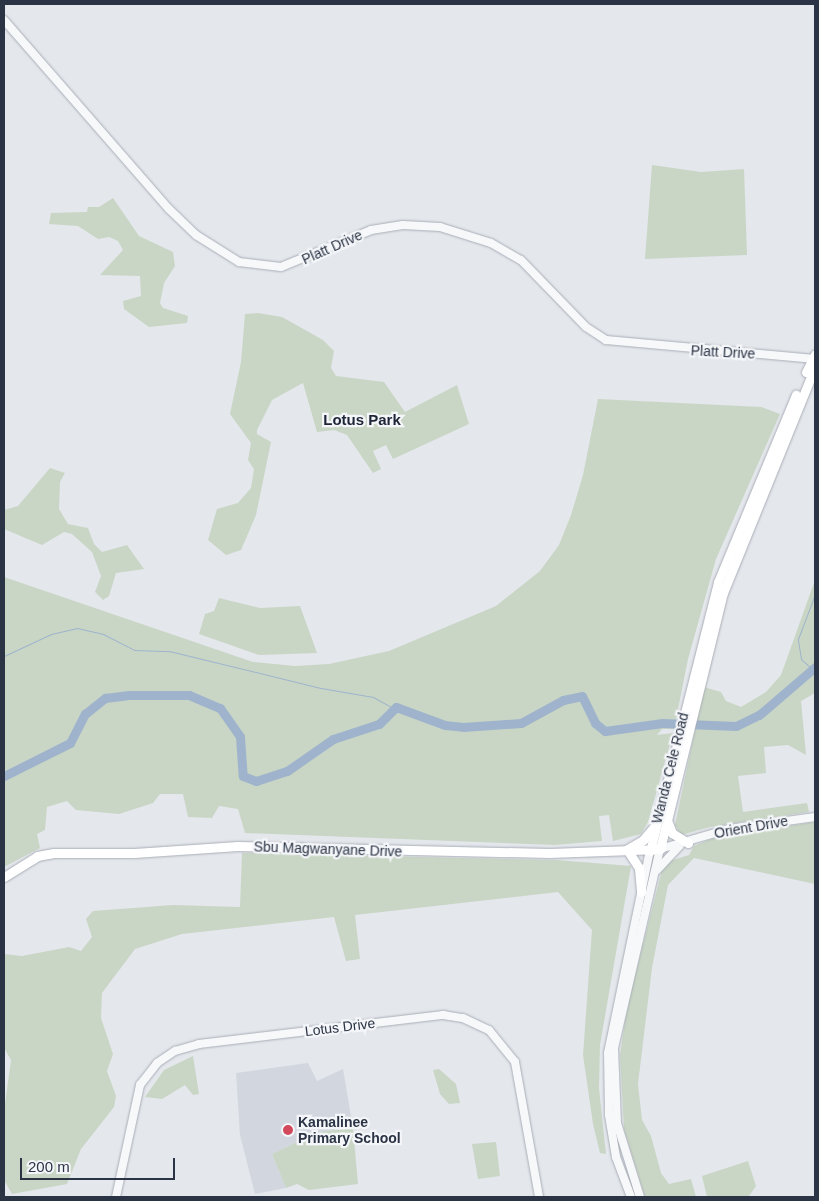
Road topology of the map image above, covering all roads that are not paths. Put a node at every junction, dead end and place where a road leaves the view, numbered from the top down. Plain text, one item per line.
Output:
1 (4, 20) edge
2 (814, 359) edge
3 (683, 734) junction
4 (666, 817) junction
5 (815, 817) edge
6 (657, 822) junction
7 (684, 844) junction
8 (655, 850) junction
9 (626, 851) junction
10 (4, 877) edge
11 (654, 877) junction
12 (641, 892) junction
13 (116, 1197) edge
14 (539, 1197) edge
15 (631, 1197) edge
16 (640, 1197) edge

1 - 2 street, Platt Drive
2 - 3 main road, Wanda Cele Road
3 - 4 main road, Wanda Cele Road
3 - 6 main road, Wanda Cele Road
4 - 7 main road
4 - 8 main road, Wanda Cele Road
5 - 7 street, Orient Drive
6 - 8 main road, Wanda Cele Road
6 - 9 main road
7 - 8 street, Orient Drive
7 - 11 street
8 - 9 main road, Sbu Magwanyane Drive
8 - 11 street, Wanda Cele Road
8 - 12 street, Wanda Cele Road
9 - 10 main road, Sbu Magwanyane Drive
9 - 12 main road
11 - 16 street, Wanda Cele Road
12 - 15 street, Wanda Cele Road
13 - 14 street, Lotus Drive

